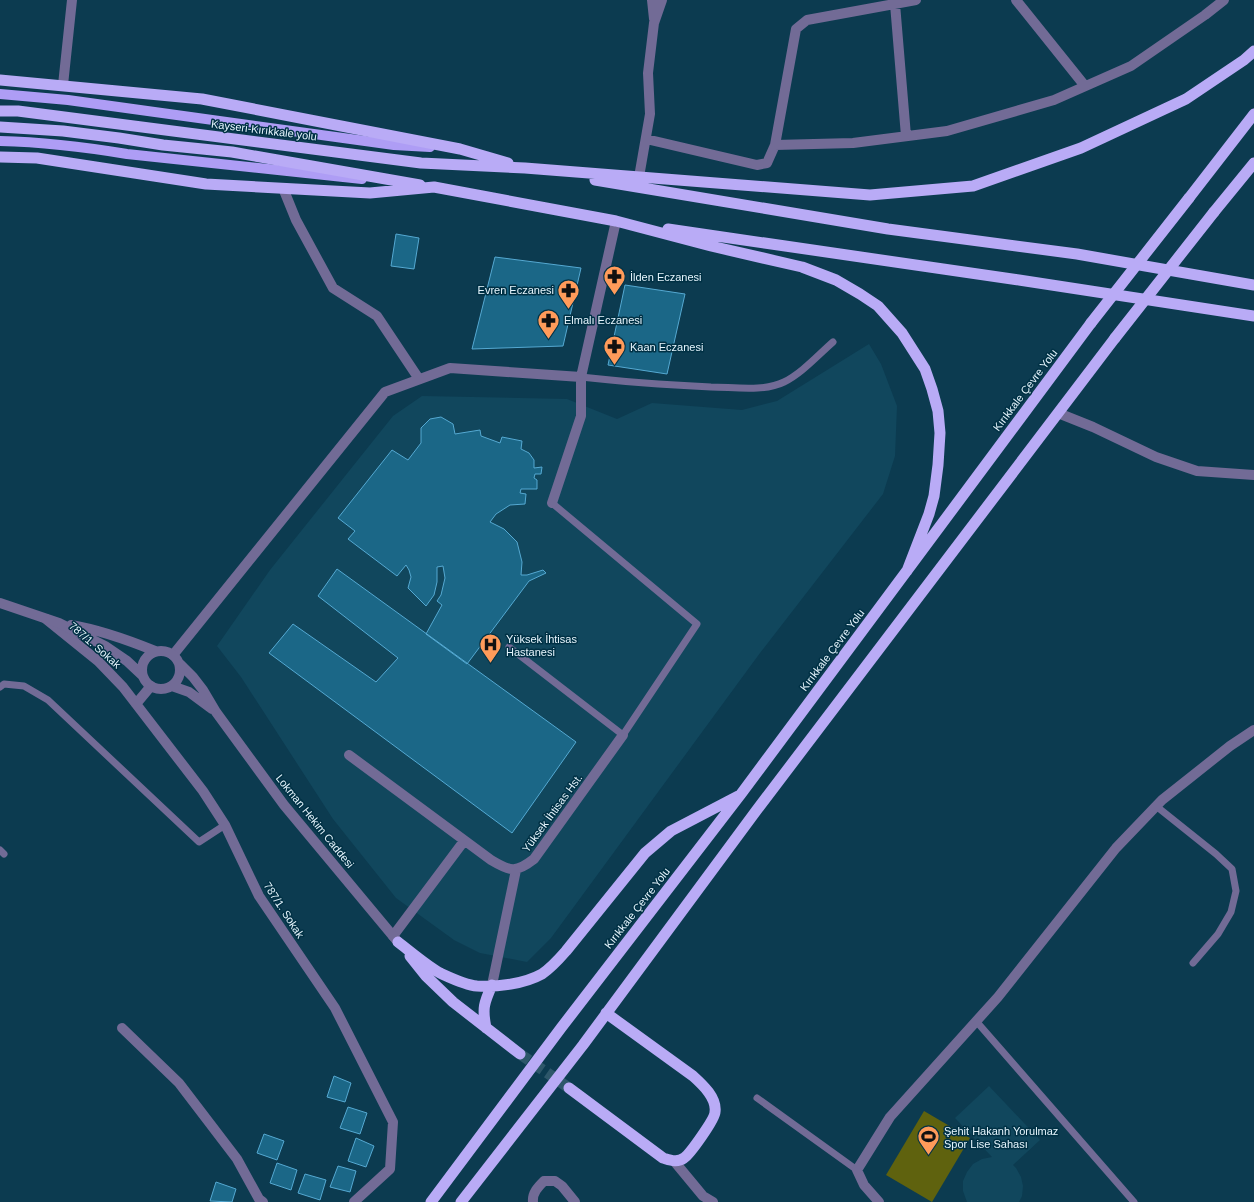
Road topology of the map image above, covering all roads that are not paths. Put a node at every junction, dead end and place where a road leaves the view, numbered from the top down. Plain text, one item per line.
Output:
1 (72, 0) edge
2 (652, 0) edge
3 (662, 0) edge
4 (916, 0) edge
5 (1016, 0) edge
6 (1224, 0) edge
7 (895, 4) junction
8 (654, 23) junction
9 (1254, 51) edge
10 (0, 80) edge
11 (63, 85) junction
12 (1085, 86) junction
13 (0, 94) edge
14 (0, 111) edge
15 (1254, 114) edge
16 (0, 127) edge
17 (906, 136) junction
18 (646, 139) junction
19 (0, 141) edge
20 (775, 145) junction
21 (460, 149) junction
22 (0, 157) edge
23 (1253, 165) edge
24 (525, 168) junction
25 (639, 177) junction
26 (434, 187) junction
27 (283, 188) junction
28 (616, 221) junction
29 (1254, 285) edge
30 (1254, 316) edge
31 (833, 342) dead end
32 (581, 377) junction
33 (419, 379) junction
34 (1058, 414) junction
35 (1254, 475) edge
36 (552, 503) joint
37 (907, 572) junction
38 (0, 603) edge
39 (43, 616) junction
40 (59, 623) junction
41 (509, 648) dead end
42 (155, 651) junction
43 (173, 655) junction
44 (180, 664) junction
45 (143, 676) junction
46 (151, 686) junction
47 (172, 686) junction
48 (0, 687) edge
49 (136, 704) junction
50 (216, 712) junction
51 (1254, 730) edge
52 (623, 734) junction
53 (349, 755) dead end
54 (742, 794) junction
55 (1156, 806) junction
56 (224, 825) junction
57 (464, 840) junction
58 (516, 870) junction
59 (396, 939) junction
60 (1193, 963) dead end
61 (492, 985) junction
62 (606, 1013) junction
63 (976, 1021) junction
64 (122, 1028) dead end
65 (486, 1028) junction
66 (520, 1054) tunnel mouth
67 (569, 1088) tunnel mouth
68 (757, 1098) dead end
69 (674, 1161) junction
70 (857, 1170) junction
71 (701, 1199) edge
72 (263, 1202) edge
73 (354, 1202) edge
74 (431, 1202) edge
75 (461, 1202) edge
76 (533, 1202) edge
77 (575, 1202) edge
78 (712, 1202) edge
79 (879, 1202) edge
80 (1134, 1202) edge

1 - 11 street
2 - 8 street
3 - 8 street
4 - 7 street
5 - 12 street
6 - 12 street
7 - 17 street
7 - 20 street
8 - 18 street
9 - 25 highway
10 - 11 highway
11 - 21 highway
12 - 17 street
13 - 21 main road
14 - 24 highway, Kayseri-Kırıkkale yolu
15 - 37 highway, Kırıkkale Çevre Yolu, bridge
16 - 26 highway
17 - 20 street
18 - 20 street
18 - 25 street
19 - 26 main road
21 - 24 highway
22 - 27 highway
23 - 34 highway, bridge
24 - 25 highway
24 - 29 highway
26 - 27 highway
26 - 28 highway
27 - 33 street
28 - 30 highway
28 - 32 street
28 - 37 highway
31 - 32 lane
32 - 33 street
32 - 36 street
33 - 43 street
34 - 35 street
34 - 62 highway
36 - 52 lane
37 - 54 highway, Kırıkkale Çevre Yolu
38 - 39 street
39 - 40 street
39 - 49 street, 787/1. Sokak
40 - 42 street
40 - 45 street
41 - 52 lane
42 - 43 street
42 - 45 street
43 - 44 street
44 - 47 street
44 - 50 street
45 - 46 street
46 - 47 street
46 - 49 street
47 - 50 street
48 - 56 lane
49 - 56 street, 787/1. Sokak
50 - 59 street, Lokman Hekim Caddesi
51 - 55 street
52 - 58 street, Yüksek İhtisas Hst.
53 - 57 street
54 - 61 highway
54 - 74 highway, Kırıkkale Çevre Yolu
55 - 60 lane
55 - 63 street
56 - 73 street, 787/1. Sokak
57 - 58 street
57 - 59 street
58 - 61 street
59 - 61 highway
59 - 65 highway
61 - 65 highway
62 - 69 highway
62 - 75 highway
63 - 70 street
63 - 80 lane
64 - 72 street
65 - 66 highway
67 - 69 highway
68 - 70 lane
69 - 71 street
70 - 79 street
71 - 78 street
76 - 77 street

